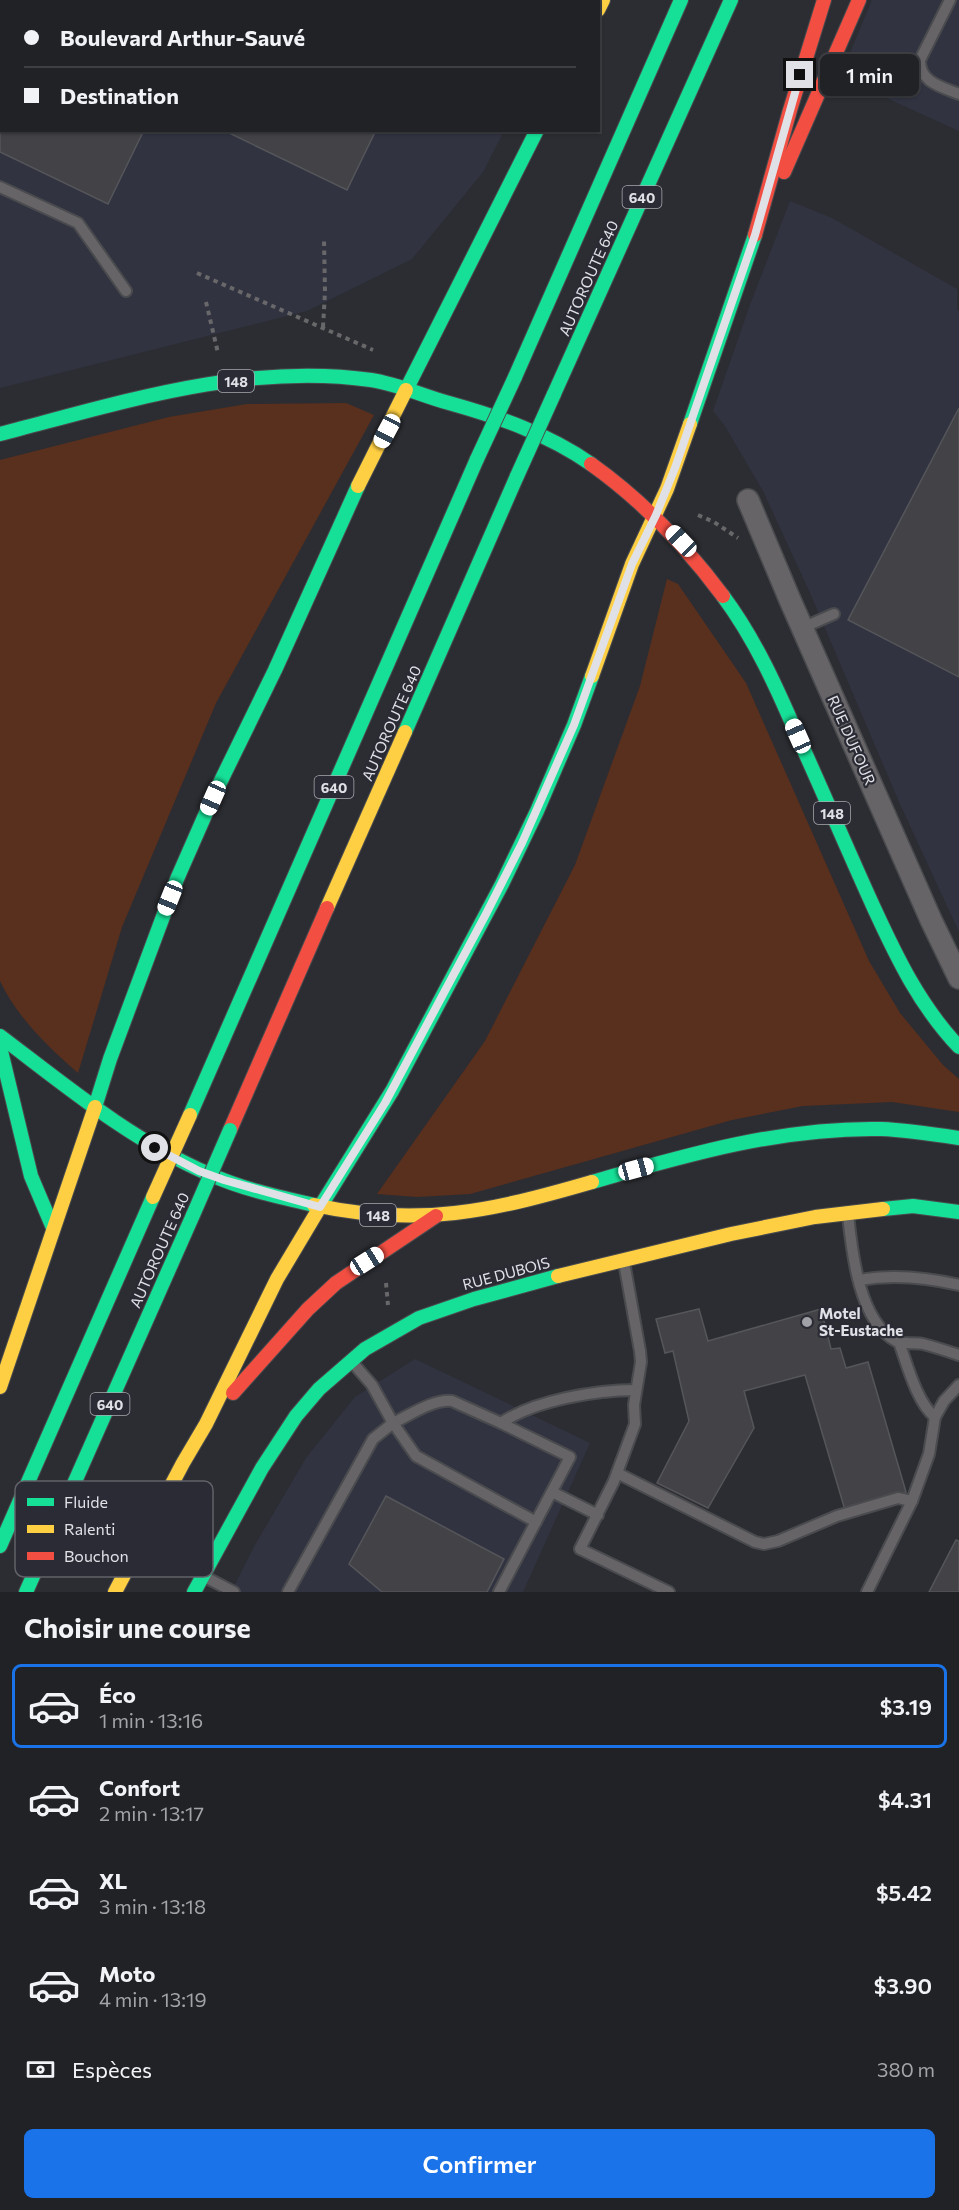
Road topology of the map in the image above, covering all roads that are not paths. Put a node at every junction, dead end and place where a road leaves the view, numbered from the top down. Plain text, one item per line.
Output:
1 (681, 0) edge
2 (731, 0) edge
3 (824, 0) edge
4 (859, 0) edge
5 (950, 0) edge
6 (959, 94) edge
7 (536, 132) edge
8 (0, 187) edge
9 (755, 235) junction
10 (126, 291) dead end
11 (406, 390) junction
12 (0, 434) edge
13 (748, 500) dead end
14 (656, 515) junction
15 (834, 614) dead end
16 (802, 628) junction
17 (959, 978) edge
18 (0, 1036) edge
19 (0, 1047) edge
20 (959, 1047) edge
21 (95, 1107) junction
22 (959, 1137) edge
23 (320, 1207) junction
24 (847, 1212) junction
25 (959, 1212) edge
26 (436, 1216) junction
27 (53, 1228) junction
28 (623, 1259) junction
29 (859, 1280) junction
30 (959, 1284) edge
31 (899, 1342) junction
32 (959, 1355) edge
33 (351, 1361) junction
34 (959, 1385) edge
35 (0, 1386) edge
36 (636, 1390) junction
37 (935, 1416) junction
38 (393, 1423) junction
39 (501, 1423) junction
40 (206, 1424) junction
41 (617, 1473) junction
42 (28, 1481) edge
43 (75, 1481) edge
44 (174, 1481) edge
45 (552, 1492) junction
46 (912, 1501) junction
47 (15, 1512) edge
48 (598, 1515) junction
49 (536, 1522) junction
50 (0, 1546) edge
51 (213, 1555) edge
52 (33, 1577) edge
53 (123, 1577) edge
54 (201, 1577) edge
55 (206, 1577) edge
56 (26, 1592) edge
57 (115, 1592) edge
58 (194, 1592) edge
59 (234, 1592) edge
60 (288, 1592) edge
61 (498, 1592) edge
62 (669, 1592) edge
63 (867, 1592) edge

1 - 42 main road, AUTOROUTE 640 / 640, bridge
2 - 43 main road, AUTOROUTE 640 / 640, bridge
3 - 9 main road
4 - 9 main road
5 - 6 lane
7 - 11 main road
8 - 10 lane
9 - 14 main road
11 - 12 main road, 148
11 - 14 main road, 148
11 - 21 main road
13 - 16 street, RUE DUFOUR
14 - 20 main road, 148
14 - 23 main road
15 - 16 lane
16 - 17 street, RUE DUFOUR
18 - 21 main road, 148
19 - 27 main road
21 - 23 main road, 148
21 - 27 main road
22 - 26 main road, 148
23 - 26 main road, 148
23 - 40 main road
24 - 25 main road, RUE DUBOIS
24 - 28 main road, RUE DUBOIS
24 - 29 lane
26 - 40 main road
27 - 35 main road
28 - 33 main road, RUE DUBOIS
28 - 36 lane
29 - 30 lane
29 - 31 lane
31 - 32 lane
31 - 37 lane
33 - 38 lane
33 - 51 main road, RUE DUBOIS
34 - 37 lane
36 - 39 lane
36 - 41 lane
37 - 46 lane
38 - 39 lane
38 - 49 lane
38 - 60 lane
39 - 45 lane
40 - 44 main road
41 - 46 lane
41 - 48 lane
45 - 48 lane
45 - 49 lane
46 - 63 lane
47 - 50 main road, AUTOROUTE 640 / 640, bridge
48 - 62 lane
49 - 61 lane
52 - 56 main road, AUTOROUTE 640 / 640, bridge
53 - 57 main road
54 - 58 main road, RUE DUBOIS
55 - 59 lane

